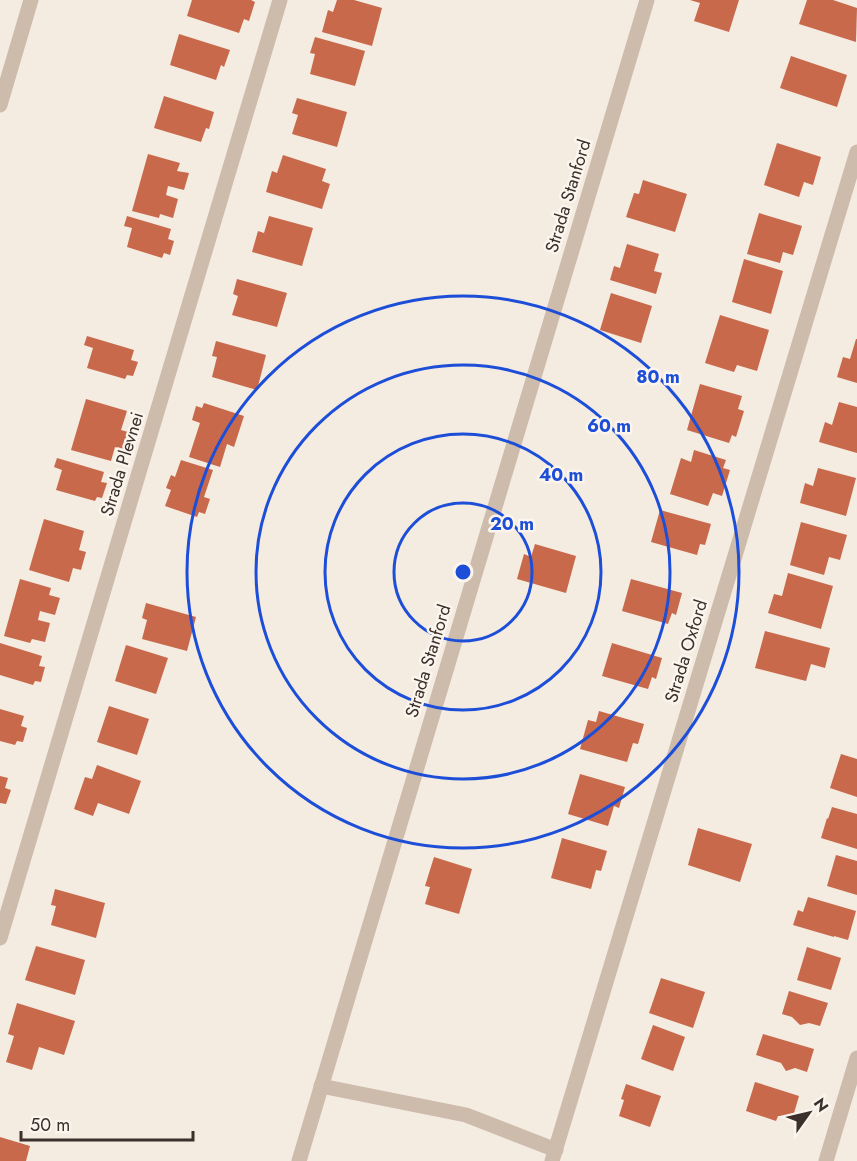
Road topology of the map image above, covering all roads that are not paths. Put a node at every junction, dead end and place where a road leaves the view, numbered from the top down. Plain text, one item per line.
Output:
1 (31, 0) edge
2 (280, 0) edge
3 (647, 0) edge
4 (0, 105) edge
5 (857, 152) edge
6 (0, 938) edge
7 (857, 1058) edge
8 (321, 1086) junction
9 (554, 1155) edge
10 (298, 1161) edge
11 (826, 1161) edge

1 - 4 street
2 - 6 street, Strada Plevnei
3 - 8 street, Strada Stanford
5 - 9 street, Strada Oxford
7 - 11 street
8 - 9 street
8 - 10 street, Strada Stanford

